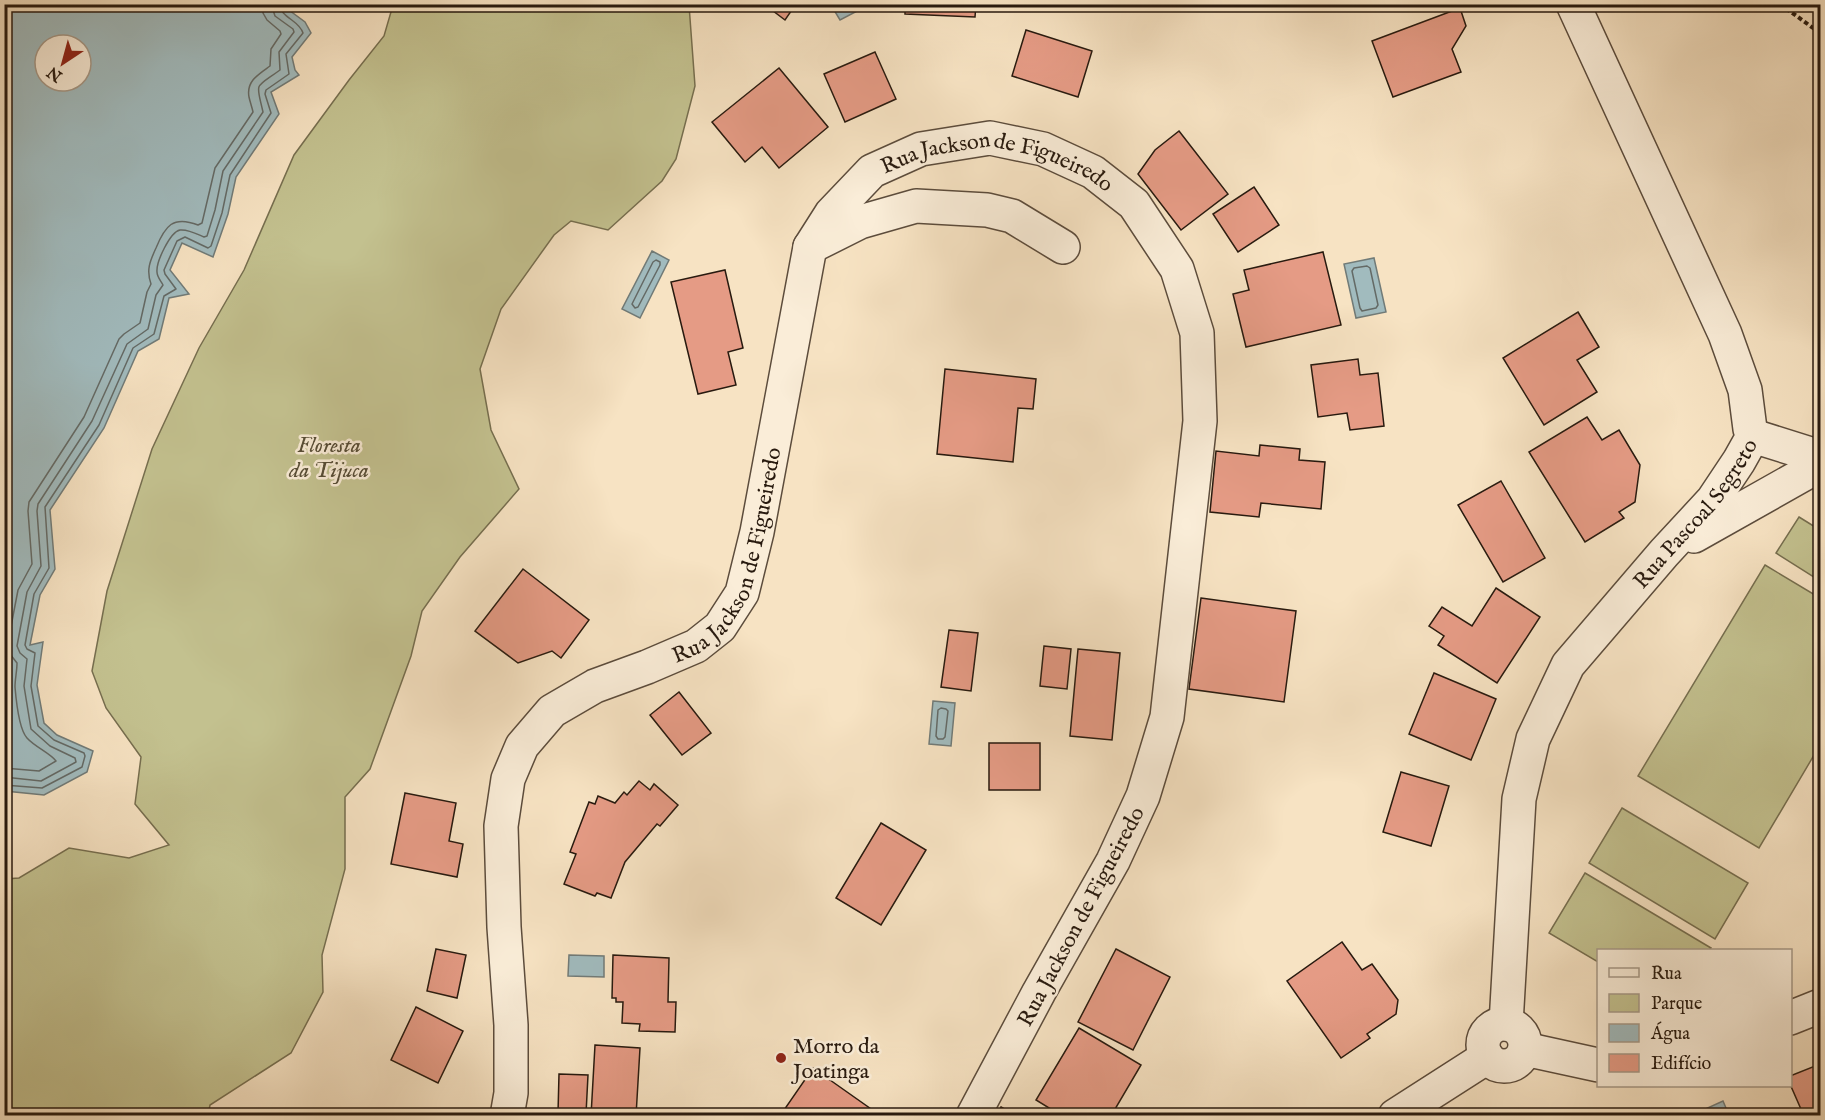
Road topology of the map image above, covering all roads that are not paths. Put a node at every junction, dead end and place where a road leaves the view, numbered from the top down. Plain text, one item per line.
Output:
1 (1574, 4) edge
2 (810, 247) junction
3 (1063, 247) dead end
4 (1754, 436) junction
5 (1821, 457) edge
6 (1821, 465) edge
7 (1664, 553) junction
8 (1821, 1005) edge
9 (1792, 1018) edge
10 (1515, 1037) junction
11 (1597, 1064) edge
12 (507, 1116) edge
13 (973, 1116) edge
14 (1395, 1116) edge

1 - 4 street, Rua Pascoal Segreto
2 - 3 street
2 - 12 street, Rua Jackson de Figueiredo
2 - 13 street, Rua Jackson de Figueiredo
4 - 5 street
4 - 7 street, Rua Pascoal Segreto
6 - 7 street
7 - 10 street, Rua Pascoal Segreto
8 - 9 street
10 - 11 street
10 - 14 street

